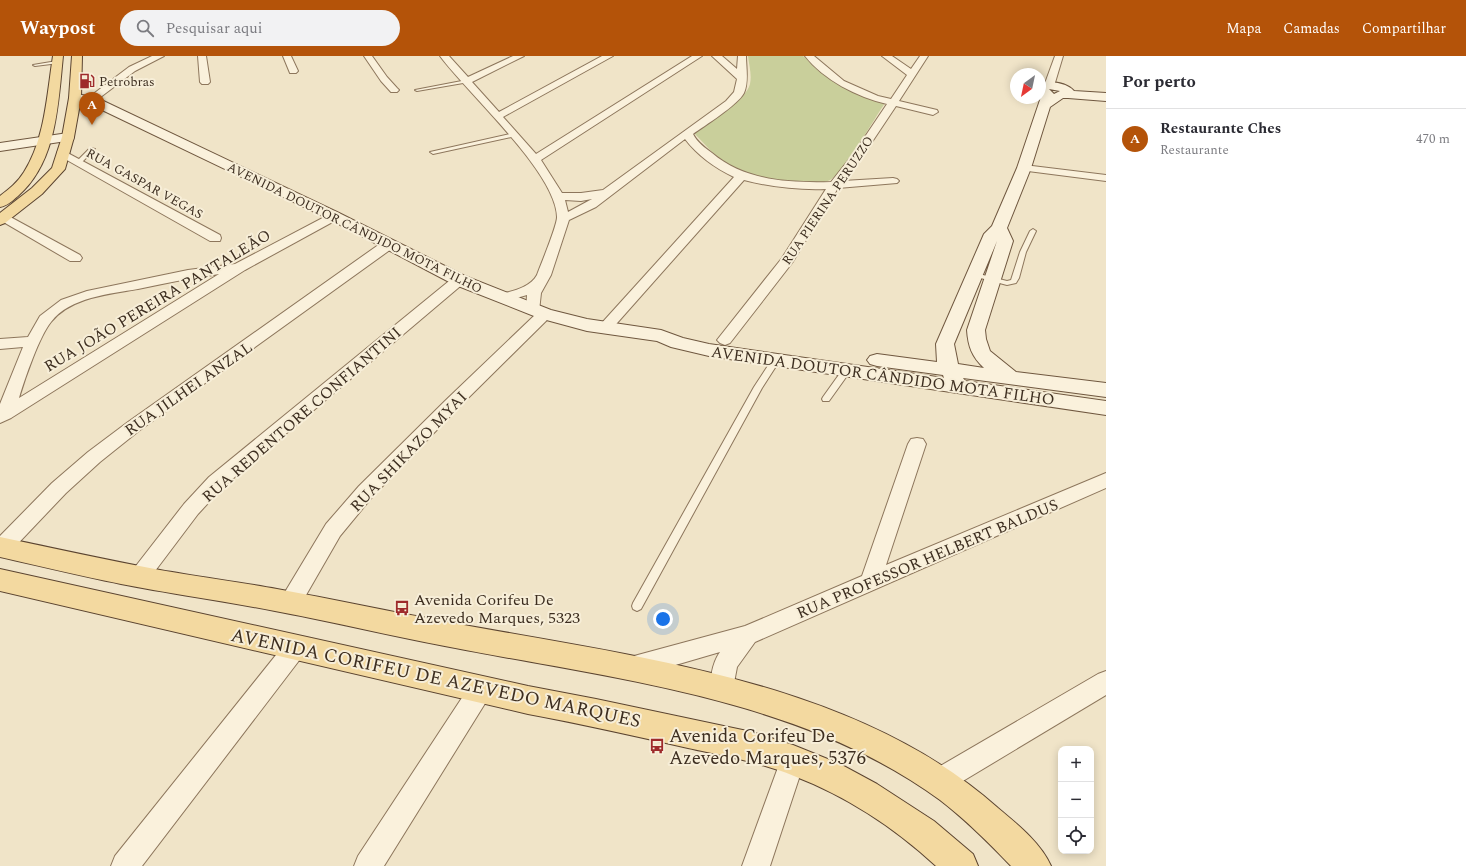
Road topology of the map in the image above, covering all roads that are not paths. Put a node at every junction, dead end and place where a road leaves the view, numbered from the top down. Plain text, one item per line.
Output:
1 (77, 56) edge
2 (160, 56) edge
3 (202, 56) edge
4 (287, 56) edge
5 (368, 56) edge
6 (444, 56) edge
7 (520, 56) edge
8 (609, 56) edge
9 (698, 56) edge
10 (809, 56) edge
11 (886, 56) edge
12 (924, 56) edge
13 (1059, 56) edge
14 (58, 59) edge
15 (721, 59) edge
16 (742, 60) edge
17 (35, 65) dead end
18 (293, 71) dead end
19 (912, 74) junction
20 (742, 78) junction
21 (467, 81) junction
22 (206, 82) dead end
23 (394, 90) dead end
24 (417, 90) dead end
25 (1057, 91) junction
26 (1103, 97) edge
27 (51, 102) junction
28 (74, 102) junction
29 (98, 103) junction
30 (892, 103) junction
31 (933, 112) dead end
32 (498, 116) junction
33 (688, 134) junction
34 (514, 135) junction
35 (68, 137) junction
36 (44, 140) junction
37 (0, 147) edge
38 (92, 149) dead end
39 (62, 152) junction
40 (432, 152) dead end
41 (535, 159) junction
42 (79, 162) junction
43 (1024, 168) junction
44 (741, 176) junction
45 (1106, 178) edge
46 (893, 181) dead end
47 (835, 184) junction
48 (607, 192) junction
49 (558, 196) junction
50 (0, 203) edge
51 (334, 216) junction
52 (563, 218) junction
53 (2, 219) edge
54 (999, 228) junction
55 (1033, 231) dead end
56 (215, 238) dead end
57 (389, 244) junction
58 (75, 258) dead end
59 (240, 267) junction
60 (975, 275) junction
61 (459, 280) junction
62 (993, 280) junction
63 (540, 283) junction
64 (503, 298) junction
65 (539, 312) junction
66 (960, 312) junction
67 (980, 319) junction
68 (605, 328) junction
69 (661, 336) junction
70 (725, 340) junction
71 (33, 341) junction
72 (0, 344) edge
73 (945, 346) junction
74 (977, 348) junction
75 (776, 360) junction
76 (923, 366) junction
77 (846, 371) junction
78 (1010, 377) junction
79 (954, 378) junction
80 (1036, 389) junction
81 (1106, 390) edge
82 (826, 399) dead end
83 (1106, 408) edge
84 (2, 415) edge
85 (917, 444) dead end
86 (1106, 480) edge
87 (1, 547) edge
88 (139, 577) junction
89 (0, 580) edge
90 (871, 581) junction
91 (290, 602) junction
92 (637, 606) dead end
93 (747, 635) junction
94 (296, 647) junction
95 (628, 667) junction
96 (1106, 682) edge
97 (721, 688) junction
98 (481, 689) junction
99 (793, 760) junction
100 (939, 781) junction
101 (125, 866) edge
102 (368, 866) edge
103 (756, 866) edge
104 (961, 866) edge
105 (1034, 866) edge

1 - 28 main road
2 - 29 street
3 - 22 street
4 - 18 street
5 - 23 street
6 - 21 street
7 - 21 street
8 - 32 street
9 - 41 street
10 - 30 street
11 - 19 street
12 - 19 street, RUA PIERINA PERUZZO
13 - 25 street
14 - 17 lane
14 - 27 main road
15 - 16 street
15 - 20 street
16 - 20 street
19 - 30 street, RUA PIERINA PERUZZO
20 - 33 street
21 - 24 lane
21 - 32 street
25 - 26 main road
25 - 43 main road
27 - 28 main road
27 - 36 main road
28 - 29 main road, AVENIDA DOUTOR CÂNDIDO MOTA FILHO
28 - 35 main road
29 - 51 main road, AVENIDA DOUTOR CÂNDIDO MOTA FILHO
30 - 31 street
30 - 47 street, RUA PIERINA PERUZZO
32 - 34 street
33 - 44 street
33 - 48 street
34 - 40 lane
34 - 41 street
35 - 36 main road
35 - 39 main road
36 - 37 main road
36 - 50 main road
38 - 42 lane
39 - 42 street, RUA GASPAR VEGAS
39 - 53 main road
41 - 49 street
42 - 56 street, RUA GASPAR VEGAS
43 - 45 street
43 - 54 main road
44 - 47 street
44 - 68 street
46 - 47 street
47 - 70 street, RUA PIERINA PERUZZO
48 - 49 street
48 - 52 street
49 - 52 street
51 - 57 main road, AVENIDA DOUTOR CÂNDIDO MOTA FILHO
51 - 59 street, RUA JOÃO PEREIRA PANTALEÃO
52 - 63 street
53 - 58 street
54 - 60 main road
54 - 62 main road
55 - 62 lane
57 - 61 main road, AVENIDA DOUTOR CÂNDIDO MOTA FILHO
57 - 87 street, RUA JILHEI ANZAL
59 - 71 street
59 - 84 street, RUA JOÃO PEREIRA PANTALEÃO
60 - 62 lane
60 - 66 main road
61 - 64 main road, AVENIDA DOUTOR CÂNDIDO MOTA FILHO
61 - 88 street, RUA REDENTORE CONFIANTINI
62 - 67 main road
63 - 64 street
63 - 65 street
64 - 65 main road, AVENIDA DOUTOR CÂNDIDO MOTA FILHO
65 - 68 main road, AVENIDA DOUTOR CÂNDIDO MOTA FILHO
65 - 91 street, RUA SHIKAZO MYAI
66 - 67 main road
66 - 73 main road
67 - 74 main road
68 - 69 main road, AVENIDA DOUTOR CÂNDIDO MOTA FILHO
69 - 70 main road, AVENIDA DOUTOR CÂNDIDO MOTA FILHO
69 - 75 main road, AVENIDA DOUTOR CÂNDIDO MOTA FILHO
70 - 76 main road, AVENIDA DOUTOR CÂNDIDO MOTA FILHO
71 - 72 street
71 - 84 street
73 - 74 main road
73 - 76 main road
73 - 79 main road
74 - 78 main road
75 - 77 main road, AVENIDA DOUTOR CÂNDIDO MOTA FILHO
75 - 92 lane
76 - 79 main road, AVENIDA DOUTOR CÂNDIDO MOTA FILHO
77 - 79 main road, AVENIDA DOUTOR CÂNDIDO MOTA FILHO
77 - 82 lane
78 - 79 main road, AVENIDA DOUTOR CÂNDIDO MOTA FILHO
78 - 80 main road, AVENIDA DOUTOR CÂNDIDO MOTA FILHO
79 - 80 main road, AVENIDA DOUTOR CÂNDIDO MOTA FILHO
80 - 81 main road, AVENIDA DOUTOR CÂNDIDO MOTA FILHO
80 - 83 main road, AVENIDA DOUTOR CÂNDIDO MOTA FILHO
85 - 90 street
86 - 90 street, RUA PROFESSOR HELBERT BALDUS
87 - 88 main road
88 - 91 main road
89 - 94 main road, AVENIDA CORIFEU DE AZEVEDO MARQUES
90 - 93 street, RUA PROFESSOR HELBERT BALDUS
91 - 95 main road
93 - 95 street, RUA PROFESSOR HELBERT BALDUS
93 - 97 street
94 - 98 main road, AVENIDA CORIFEU DE AZEVEDO MARQUES
94 - 101 street
95 - 97 main road
96 - 100 street
97 - 100 main road
98 - 99 main road, AVENIDA CORIFEU DE AZEVEDO MARQUES
98 - 102 street
99 - 103 street
99 - 104 main road, AVENIDA CORIFEU DE AZEVEDO MARQUES
100 - 105 main road

